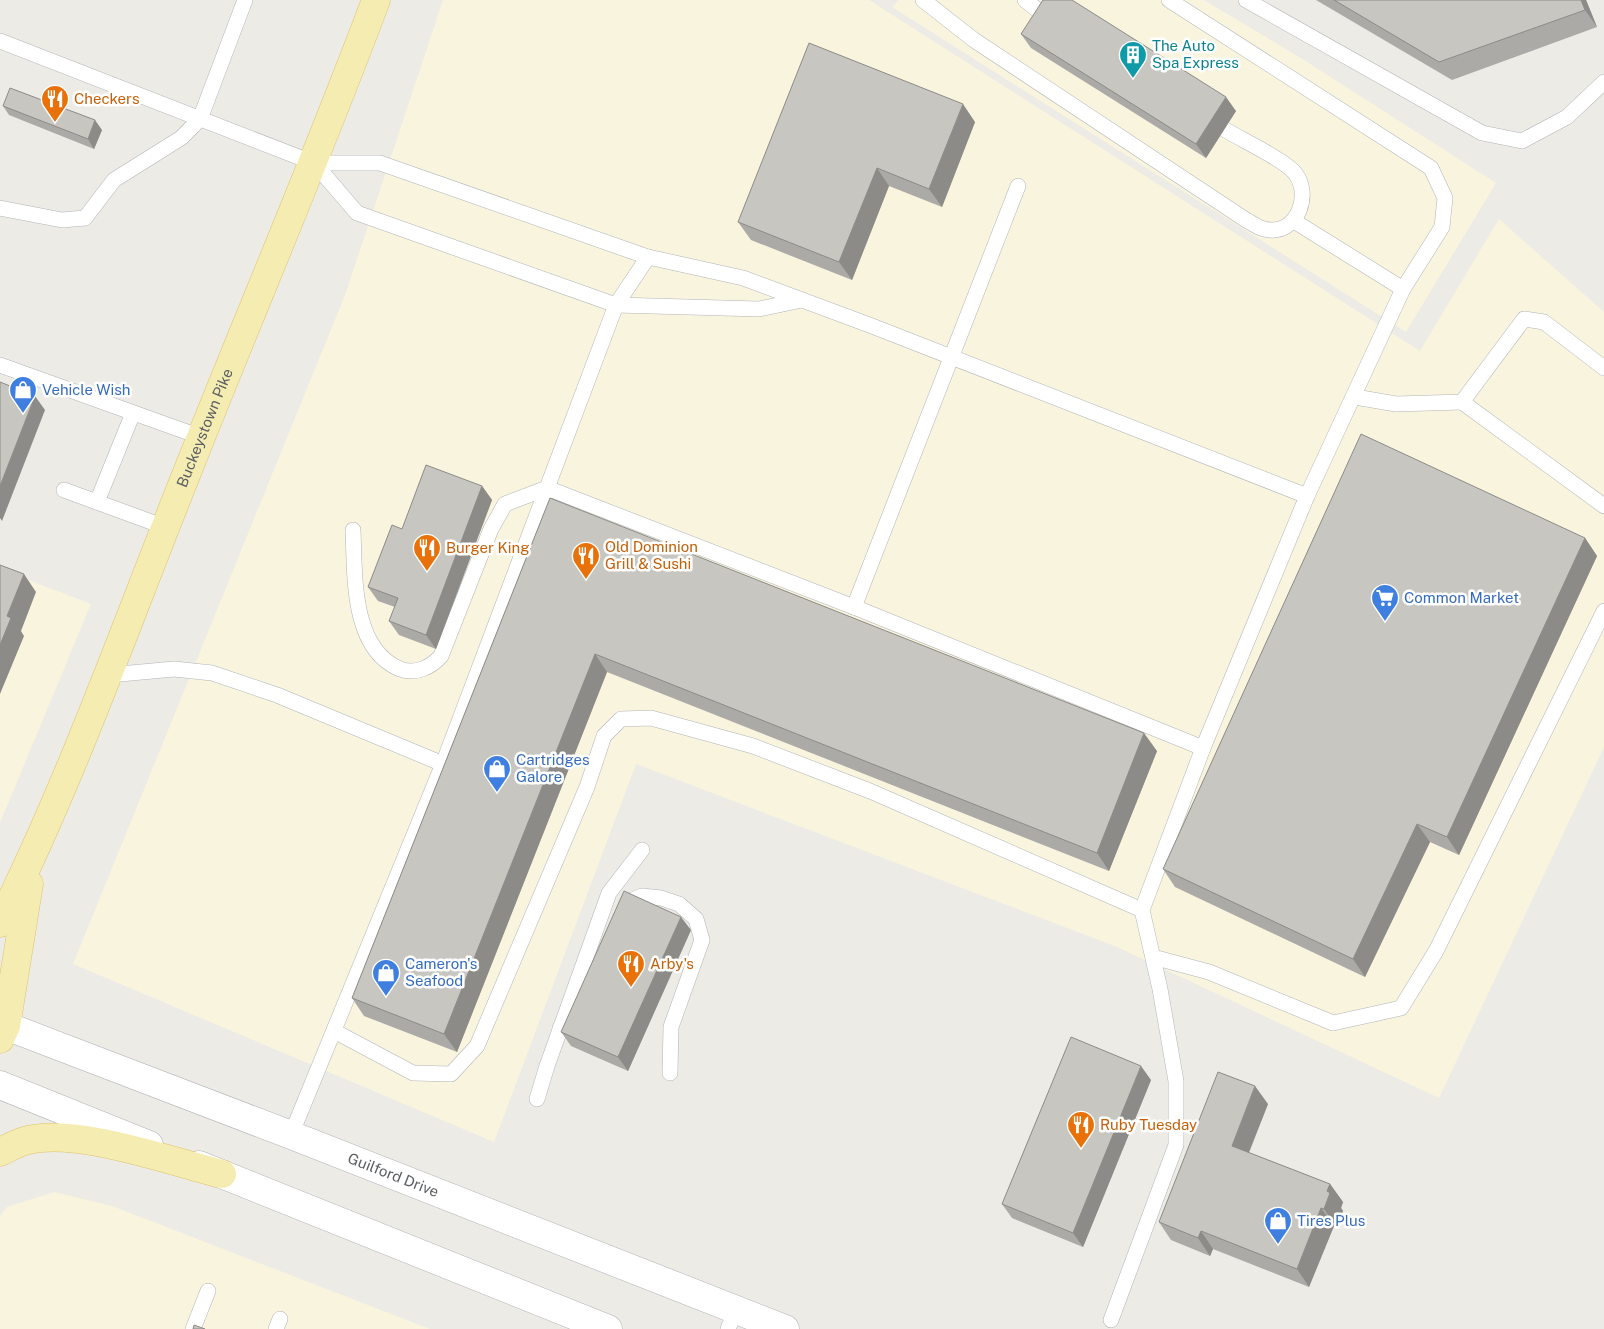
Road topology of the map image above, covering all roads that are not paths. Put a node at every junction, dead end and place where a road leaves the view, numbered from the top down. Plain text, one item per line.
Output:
1 (245, 0) edge
2 (376, 0) edge
3 (923, 0) edge
4 (1025, 0) edge
5 (1169, 0) edge
6 (1246, 0) edge
7 (1050, 19) edge
8 (0, 40) edge
9 (1604, 82) edge
10 (200, 119) junction
11 (1224, 129) dead end
12 (314, 163) junction
13 (1018, 186) dead end
14 (0, 208) edge
15 (1294, 222) junction
16 (648, 257) junction
17 (1404, 289) junction
18 (802, 300) junction
19 (616, 305) junction
20 (952, 357) junction
21 (0, 365) edge
22 (1604, 368) edge
23 (1354, 397) junction
24 (1462, 402) junction
25 (133, 413) junction
26 (200, 438) junction
27 (546, 488) junction
28 (64, 490) dead end
29 (1307, 496) junction
30 (97, 502) junction
31 (1604, 506) edge
32 (165, 526) junction
33 (354, 530) dead end
34 (854, 607) junction
35 (1604, 611) edge
36 (109, 675) junction
37 (1203, 748) junction
38 (443, 764) junction
39 (642, 850) dead end
40 (34, 855) junction
41 (1142, 910) junction
42 (621, 920) edge
43 (0, 923) edge
44 (1153, 957) junction
45 (589, 993) edge
46 (560, 1028) junction
47 (2, 1031) edge
48 (334, 1031) junction
49 (670, 1072) dead end
50 (0, 1085) edge
51 (537, 1099) dead end
52 (291, 1135) junction
53 (0, 1152) edge
54 (222, 1174) junction
55 (208, 1291) dead end
56 (732, 1319) edge
57 (1111, 1320) dead end
58 (193, 1329) edge
59 (608, 1329) edge
60 (785, 1329) edge

1 - 10 lane
2 - 12 main road, Buckeystown Pike
3 - 15 lane
4 - 7 lane
5 - 17 lane
6 - 9 lane
8 - 10 lane
10 - 12 lane
10 - 14 lane
11 - 15 lane
12 - 16 lane
12 - 19 lane
12 - 26 main road, Buckeystown Pike
13 - 20 lane
15 - 17 lane
16 - 18 lane
16 - 19 lane
17 - 23 lane
18 - 19 lane
18 - 20 lane
19 - 27 lane
20 - 29 lane
20 - 34 lane
21 - 25 lane
22 - 24 lane
23 - 24 lane
23 - 29 lane
24 - 31 lane
25 - 26 lane
25 - 30 lane
26 - 32 main road, Buckeystown Pike
27 - 33 lane
27 - 34 lane
27 - 38 lane
28 - 30 lane
29 - 37 lane
30 - 32 lane
32 - 36 main road, Buckeystown Pike
34 - 37 lane
35 - 44 lane
36 - 38 lane
36 - 40 main road, Buckeystown Pike
37 - 41 lane
38 - 48 lane
39 - 46 lane
40 - 43 main road, Buckeystown Pike
40 - 47 main road, Buckeystown Pike
41 - 44 lane
41 - 48 lane
42 - 49 lane
44 - 57 lane
45 - 46 lane
46 - 51 lane
47 - 52 main road, Guilford Drive
48 - 52 lane
50 - 54 main road
52 - 56 main road, Guilford Drive
53 - 54 main road
54 - 59 main road
55 - 58 lane
56 - 60 main road, Guilford Drive

